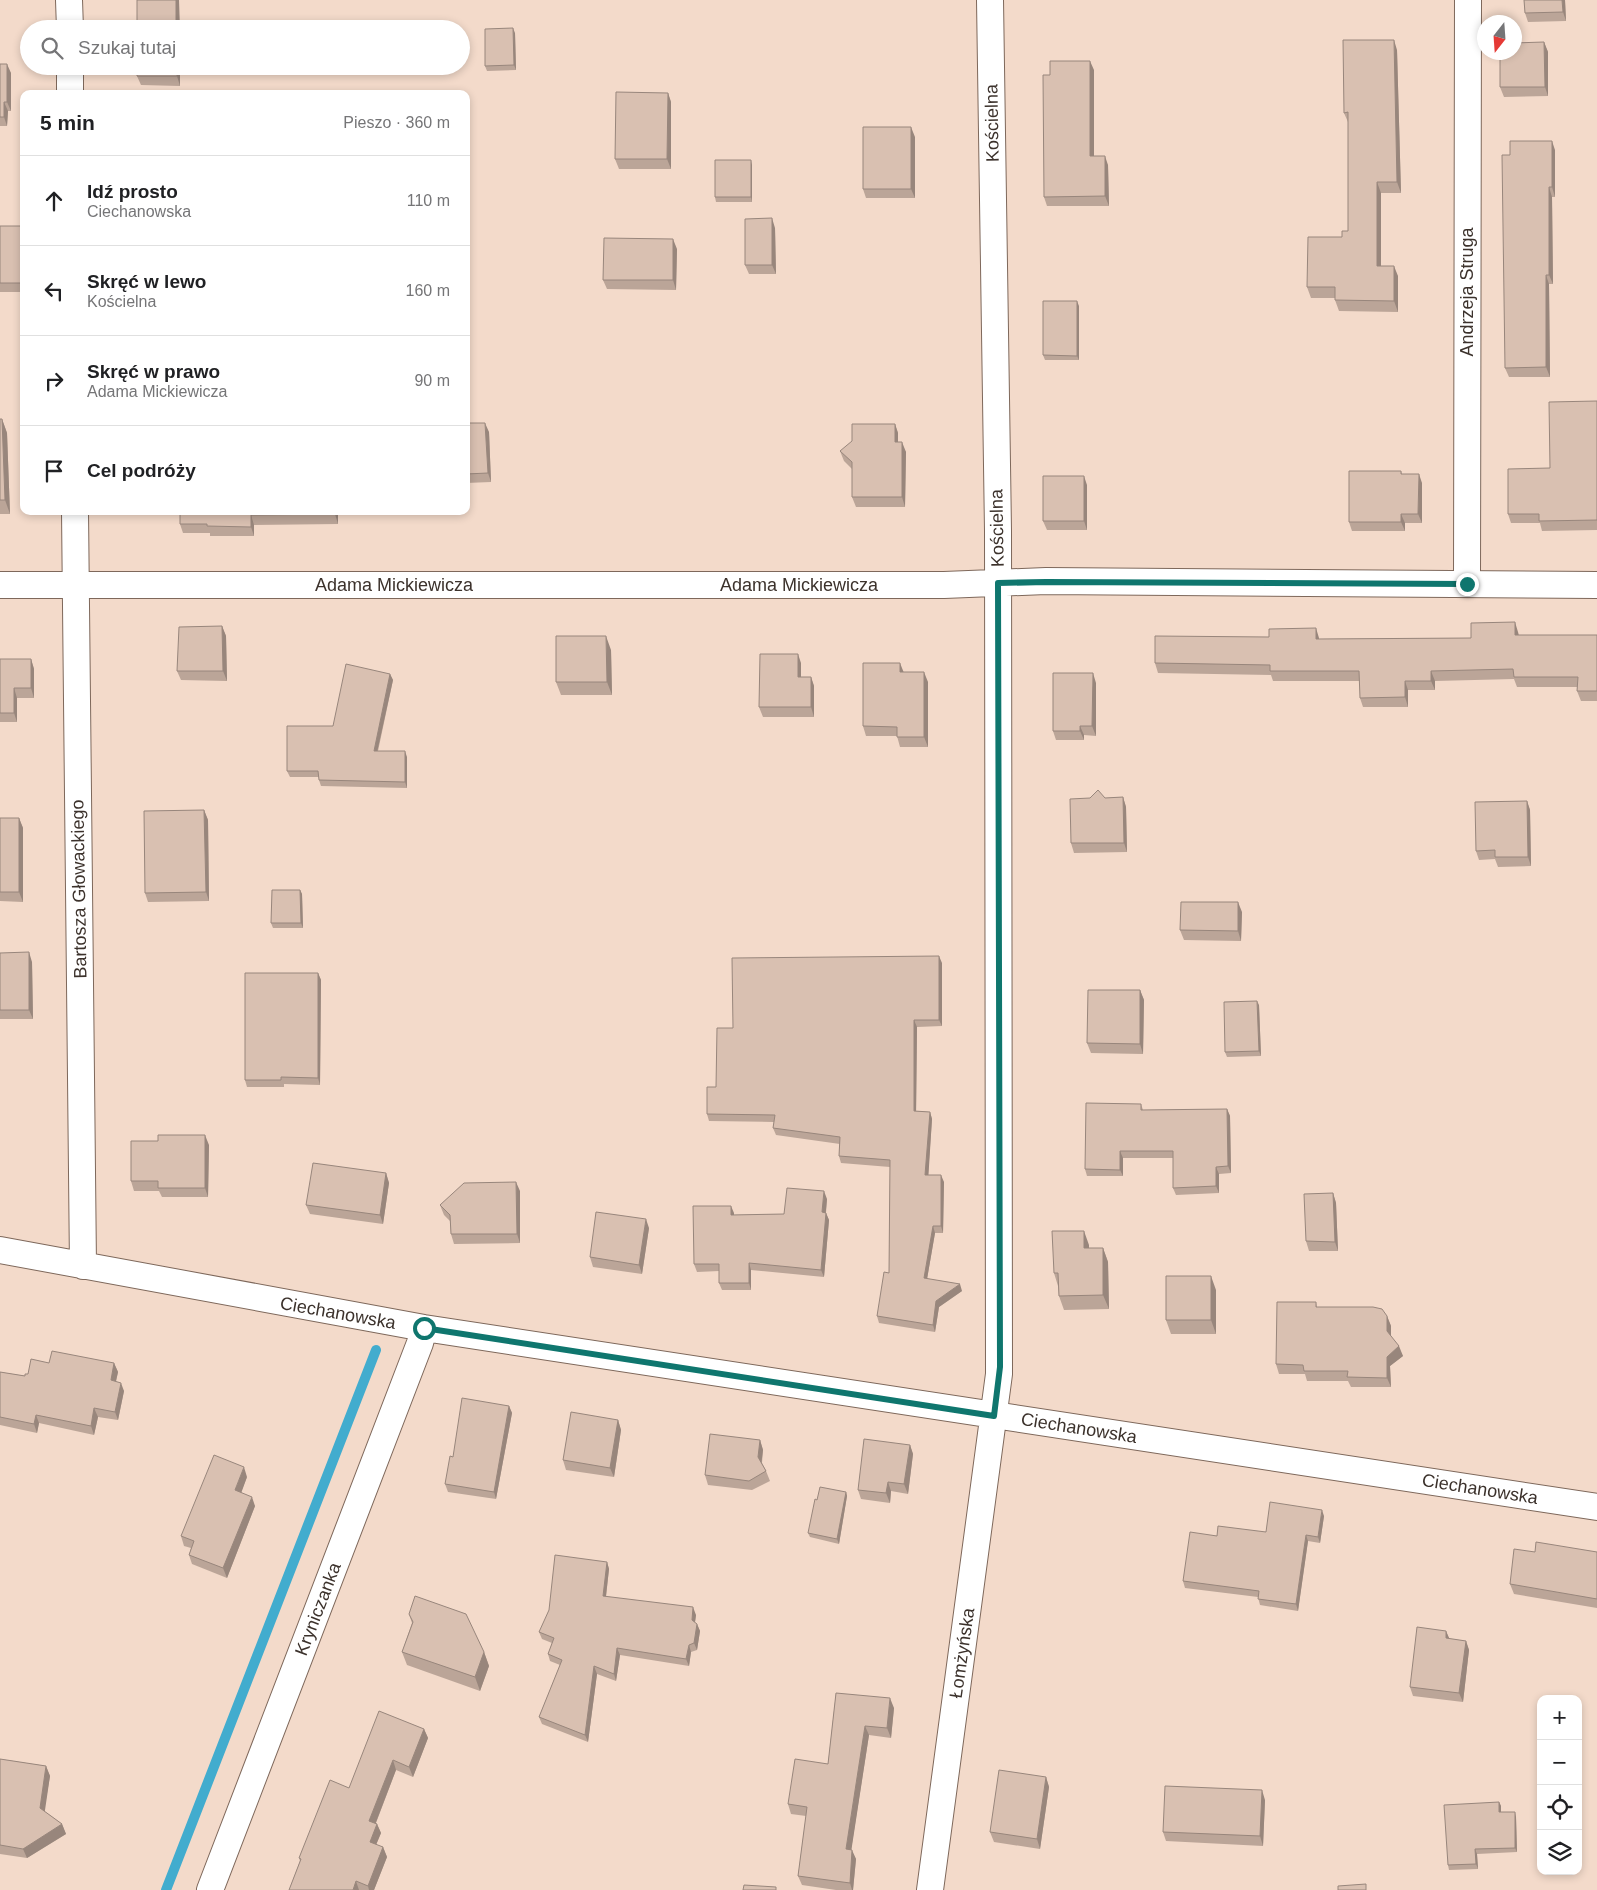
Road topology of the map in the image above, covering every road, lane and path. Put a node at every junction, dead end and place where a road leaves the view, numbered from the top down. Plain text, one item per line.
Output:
1 (69, 0) edge
2 (990, 0) edge
3 (1468, 0) edge
4 (70, 20) edge
5 (70, 75) edge
6 (70, 90) edge
7 (75, 515) edge
8 (998, 583) junction
9 (1467, 584) junction
10 (1597, 584) edge
11 (0, 585) edge
12 (77, 586) junction
13 (0, 1250) edge
14 (83, 1266) junction
15 (424, 1328) junction
16 (994, 1416) junction
17 (1597, 1507) edge
18 (210, 1890) edge
19 (930, 1890) edge

1 - 4 street
2 - 8 street, Kościelna
3 - 9 street, Andrzeja Struga
5 - 6 street
7 - 12 street, Bartosza Głowackiego
8 - 9 street, Adama Mickiewicza
8 - 12 street, Adama Mickiewicza
8 - 16 street, Kościelna
9 - 10 street, Adama Mickiewicza
11 - 12 street, Adama Mickiewicza
12 - 14 street, Bartosza Głowackiego
13 - 14 street, Ciechanowska
14 - 15 street, Ciechanowska
15 - 16 street, Ciechanowska
15 - 18 street, Kryniczanka
16 - 17 street, Ciechanowska
16 - 19 street, Łomżyńska

